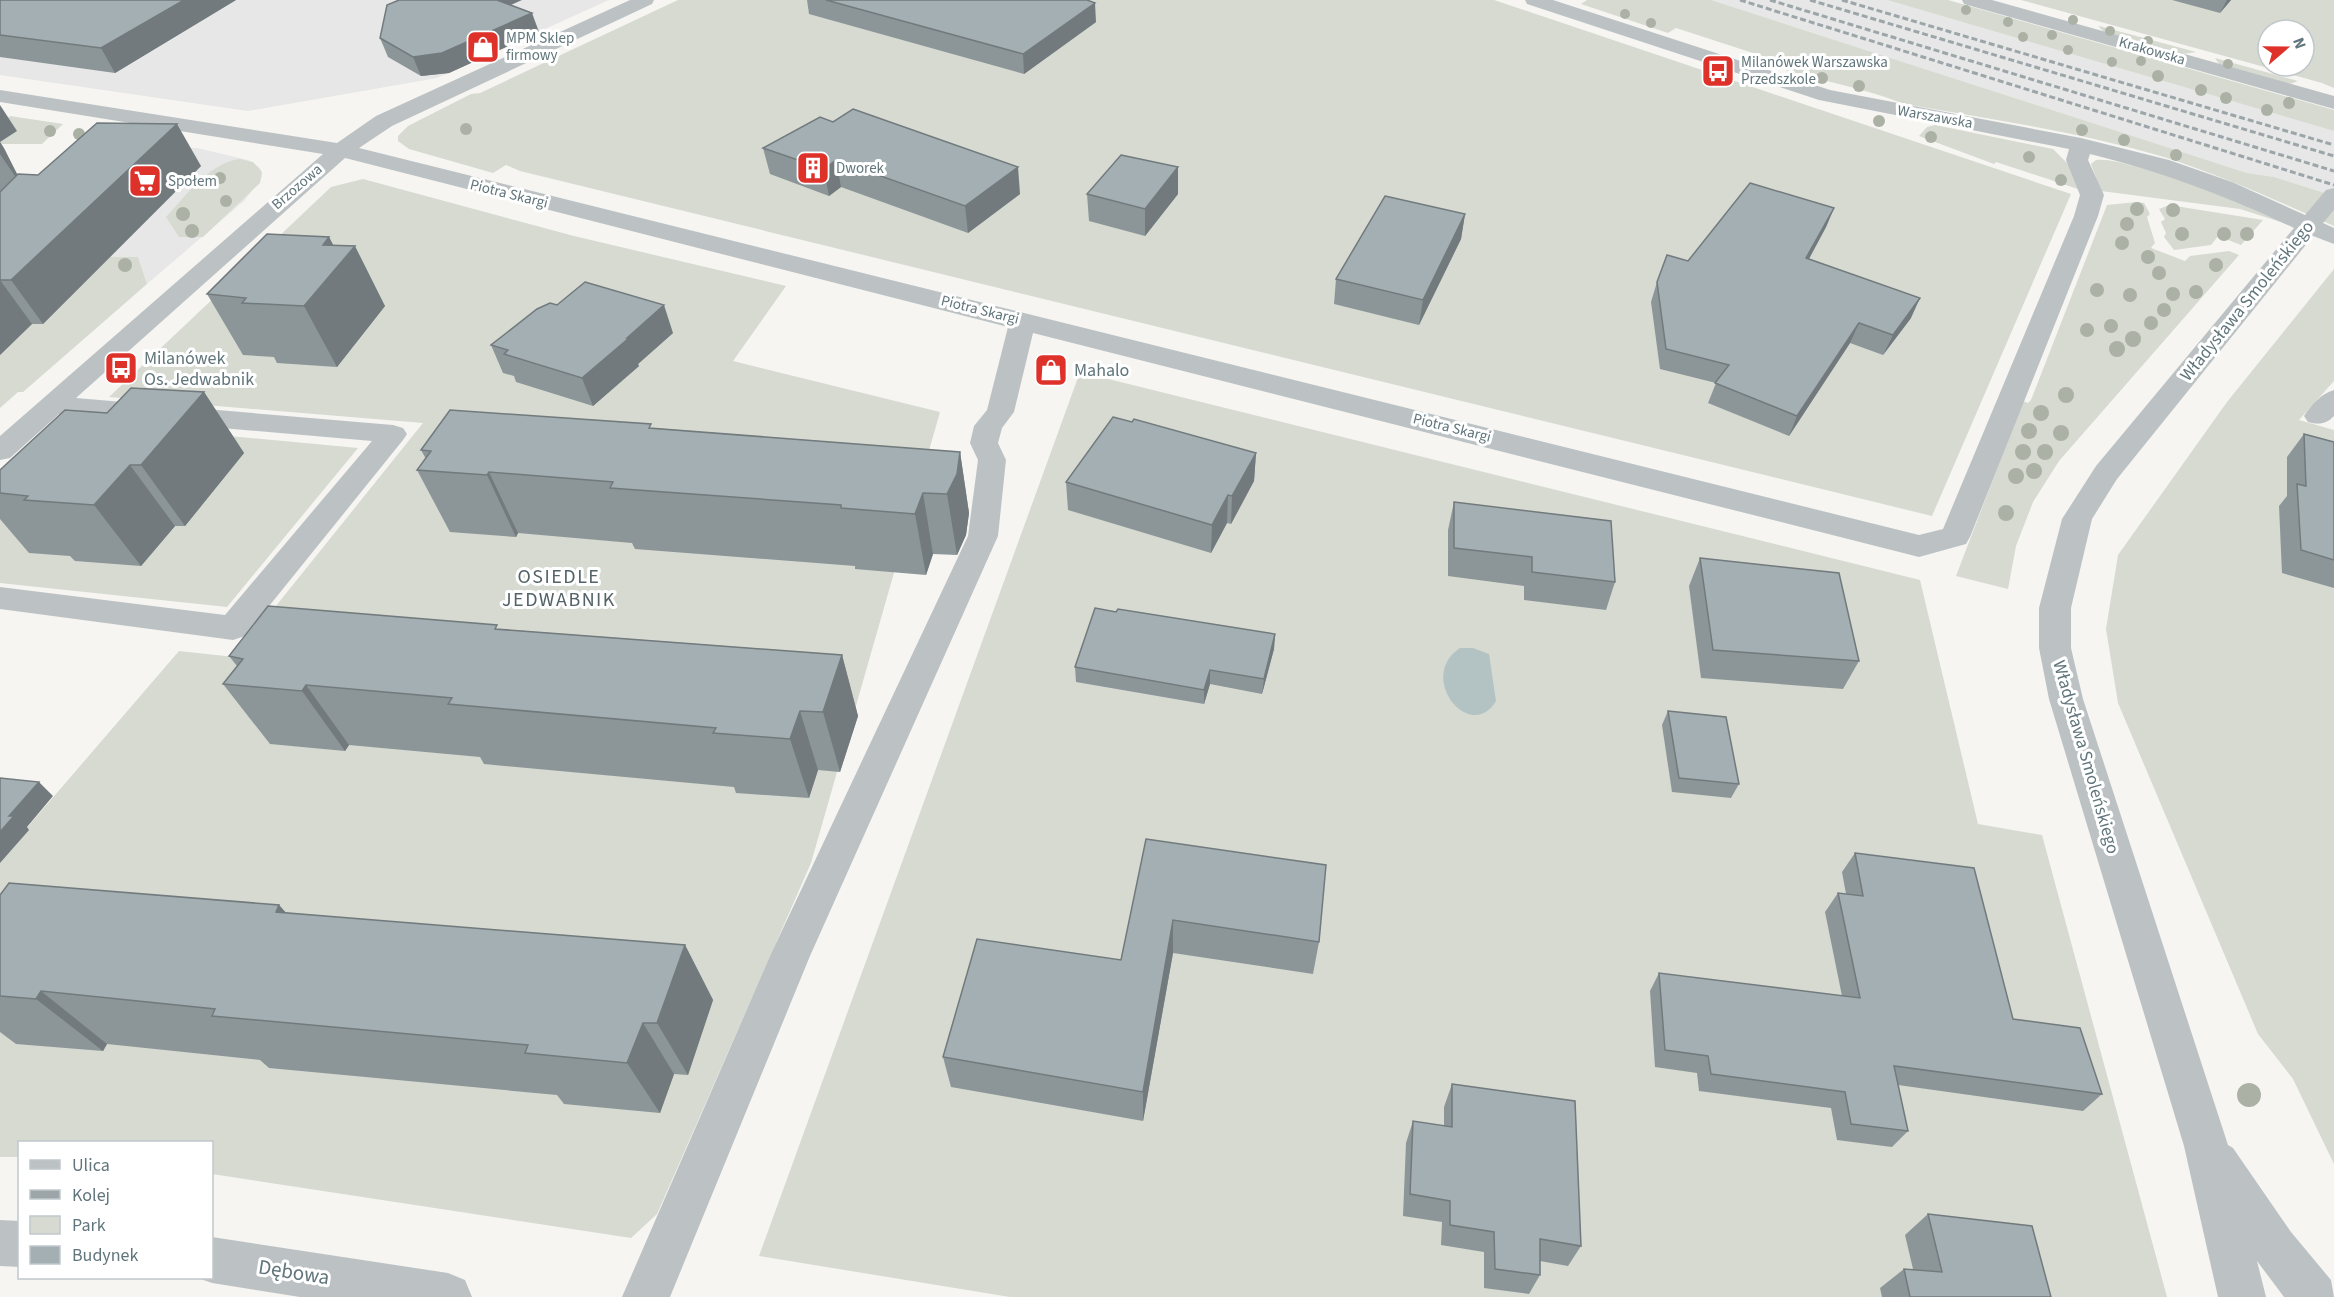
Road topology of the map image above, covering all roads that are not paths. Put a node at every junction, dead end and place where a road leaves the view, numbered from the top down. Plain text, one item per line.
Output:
1 (645, 0) edge
2 (1534, 0) edge
3 (1971, 0) edge
4 (0, 96) edge
5 (2334, 103) edge
6 (155, 119) junction
7 (132, 141) edge
8 (2081, 145) junction
9 (341, 150) junction
10 (2334, 195) edge
11 (2334, 237) edge
12 (1023, 321) junction
13 (52, 405) junction
14 (0, 451) edge
15 (0, 598) edge
16 (2206, 1146) junction
17 (0, 1243) edge
18 (18, 1244) edge
19 (213, 1260) edge
20 (448, 1297) edge
21 (646, 1297) edge
22 (2242, 1297) edge
23 (2314, 1297) edge

1 - 9 street, Brzozowa
2 - 8 street, Warszawska
3 - 5 street, Krakowska
4 - 6 street, Piotra Skargi
6 - 7 street
6 - 9 street, Piotra Skargi
8 - 11 street, Warszawska
8 - 12 street, Piotra Skargi
9 - 12 street, Piotra Skargi
9 - 13 street, Brzozowa
10 - 16 street, Władysława Smoleńskiego
12 - 21 street
13 - 14 street, Brzozowa
13 - 15 street
16 - 22 street, Władysława Smoleńskiego
16 - 23 street, Władysława Smoleńskiego
17 - 18 street
19 - 20 street, Dębowa

